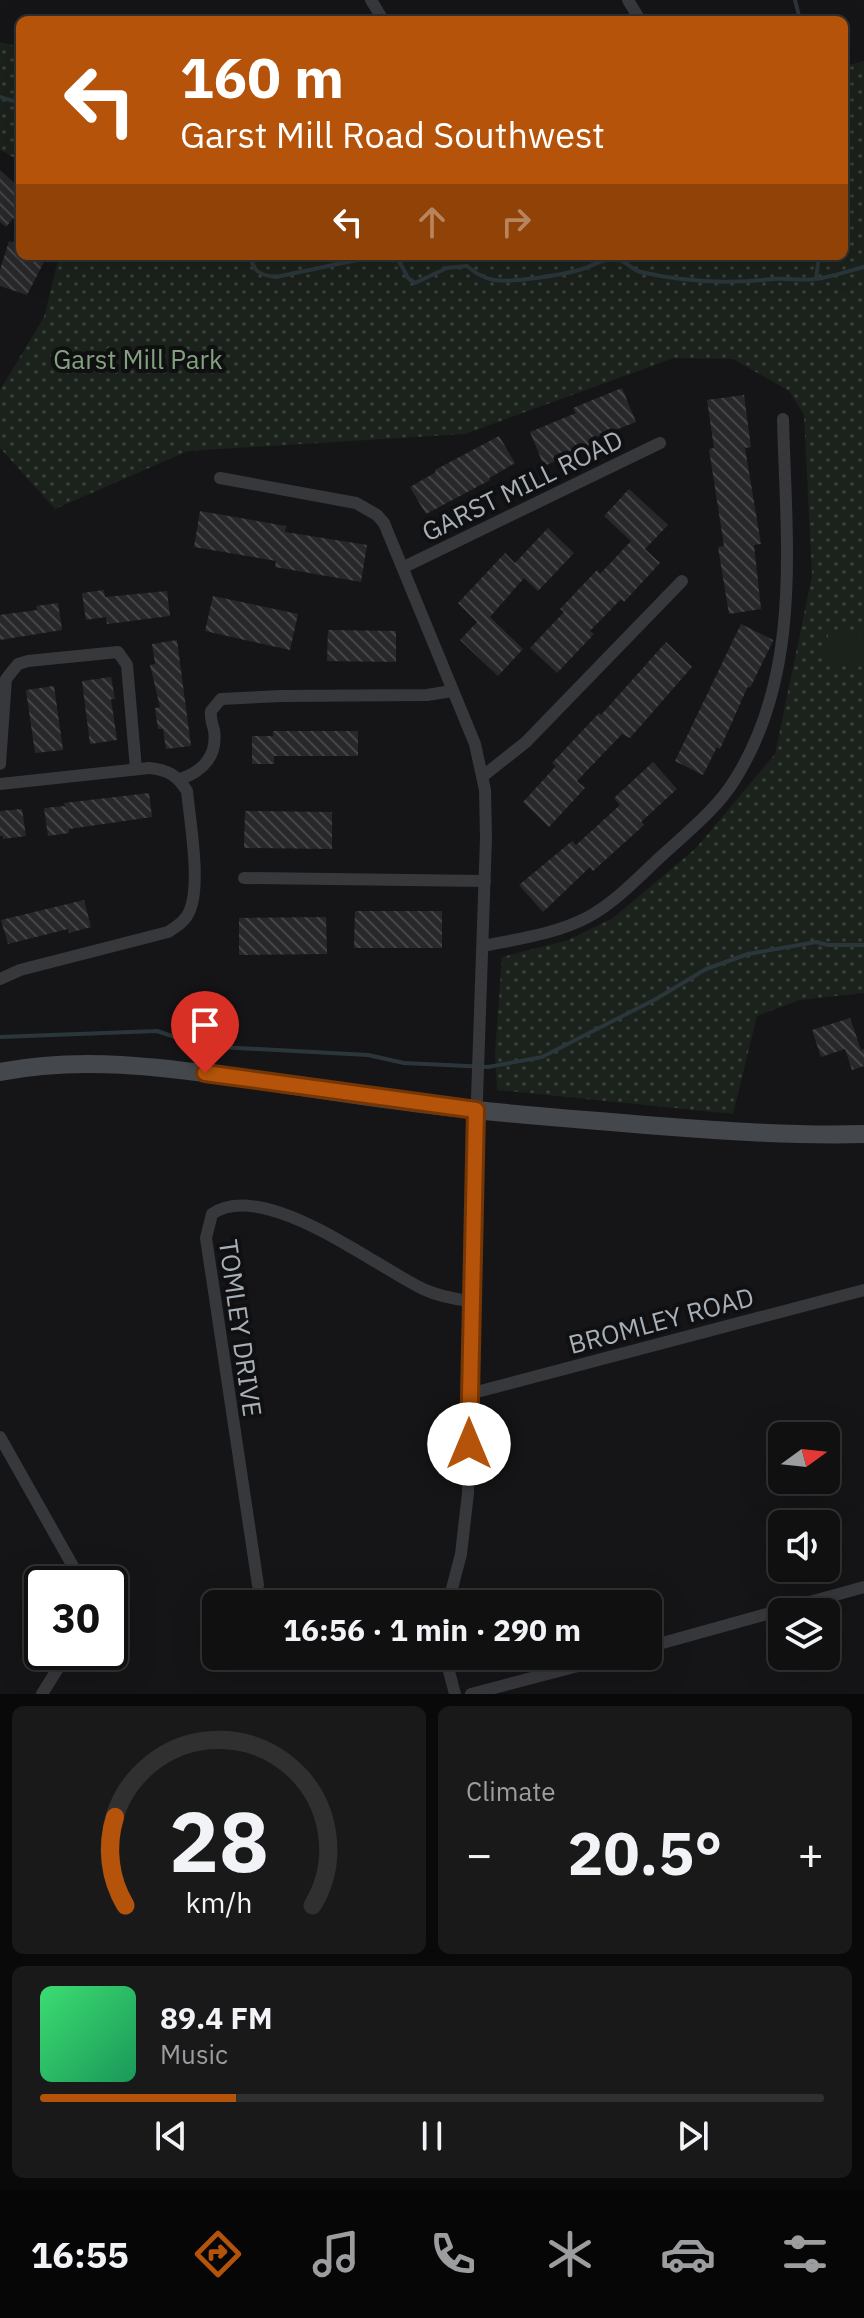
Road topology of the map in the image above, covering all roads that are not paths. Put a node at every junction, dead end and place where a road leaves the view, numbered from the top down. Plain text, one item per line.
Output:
1 (783, 419) dead end
2 (660, 443) dead end
3 (220, 478) dead end
4 (404, 567) junction
5 (682, 581) dead end
6 (452, 691) junction
7 (0, 764) edge
8 (136, 769) junction
9 (483, 776) junction
10 (180, 779) junction
11 (0, 784) edge
12 (244, 878) dead end
13 (485, 881) junction
14 (483, 946) junction
15 (0, 979) edge
16 (0, 1072) edge
17 (476, 1110) junction
18 (864, 1134) edge
19 (864, 1290) edge
20 (470, 1301) junction
21 (469, 1394) junction
22 (0, 1437) edge
23 (73, 1566) edge
24 (258, 1585) dead end
25 (864, 1587) edge
26 (451, 1590) edge
27 (662, 1643) edge
28 (57, 1670) edge
29 (449, 1670) edge
30 (563, 1670) edge
31 (42, 1694) edge
32 (455, 1694) edge
33 (471, 1694) edge

1 - 14 street
2 - 4 street, GARST MILL ROAD
3 - 4 street, GARST MILL ROAD
4 - 6 street, GARST MILL ROAD
5 - 9 street
6 - 9 street, GARST MILL ROAD
6 - 10 street
7 - 8 street
8 - 10 street
8 - 11 street
9 - 13 street, GARST MILL ROAD
10 - 15 street
12 - 13 street
13 - 14 street, GARST MILL ROAD
14 - 17 street, GARST MILL ROAD
16 - 17 street
17 - 18 street
17 - 20 street, GARST MILL ROAD
19 - 21 street, BROMLEY ROAD
20 - 21 street, GARST MILL ROAD
20 - 24 street, TOMLEY DRIVE
21 - 26 street, GARST MILL ROAD
22 - 23 street
25 - 27 street
28 - 31 street
29 - 32 street
30 - 33 street

